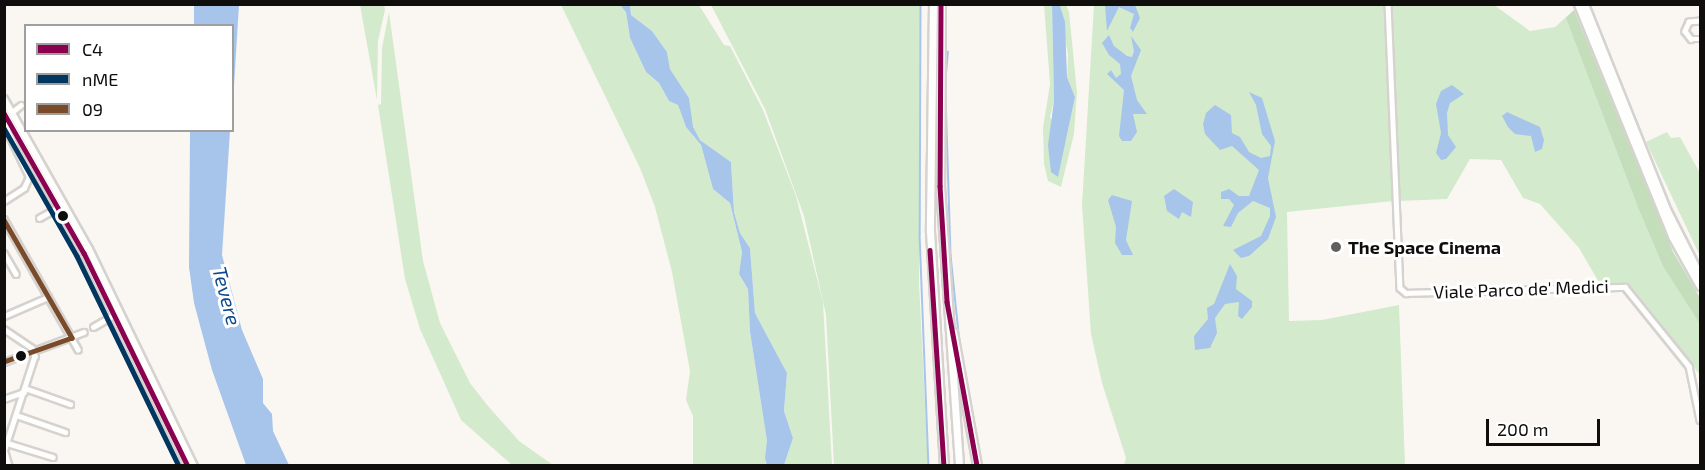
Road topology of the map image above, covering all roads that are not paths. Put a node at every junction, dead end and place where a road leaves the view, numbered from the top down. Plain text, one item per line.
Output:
1 (933, 4) edge
2 (941, 4) edge
3 (1388, 4) edge
4 (1581, 6) edge
5 (1701, 21) edge
6 (1701, 39) edge
7 (4, 99) edge
8 (21, 105) dead end
9 (8, 114) edge
10 (6, 200) edge
11 (58, 207) junction
12 (42, 215) dead end
13 (5, 220) edge
14 (4, 253) edge
15 (16, 274) dead end
16 (1701, 276) edge
17 (1701, 286) edge
18 (48, 297) junction
19 (947, 302) junction
20 (114, 315) junction
21 (4, 316) edge
22 (93, 327) dead end
23 (4, 329) edge
24 (84, 332) dead end
25 (72, 338) junction
26 (78, 349) dead end
27 (34, 351) junction
28 (4, 362) edge
29 (24, 390) junction
30 (4, 399) edge
31 (70, 404) dead end
32 (16, 415) junction
33 (1701, 420) edge
34 (65, 432) dead end
35 (6, 442) edge
36 (5, 452) edge
37 (53, 457) dead end
38 (9, 464) edge
39 (15, 465) edge
40 (188, 465) edge
41 (194, 465) edge
42 (944, 465) edge
43 (959, 465) edge
44 (977, 465) edge

1 - 42 highway
2 - 19 highway
3 - 33 street, Viale Parco de' Medici
4 - 16 highway
4 - 17 highway
5 - 6 street
7 - 9 main road
8 - 9 street
9 - 10 street
9 - 11 main road
9 - 41 main road
11 - 12 street
11 - 20 main road
13 - 18 street
14 - 15 street
18 - 21 street
18 - 25 street
19 - 43 highway
19 - 44 highway
20 - 22 street
20 - 40 main road
23 - 27 street
24 - 25 street
25 - 26 street
25 - 27 street
27 - 28 street
27 - 29 street
29 - 30 street
29 - 31 street
29 - 32 street
32 - 34 street
32 - 35 street
35 - 36 street
35 - 37 street
36 - 38 street
38 - 39 street

